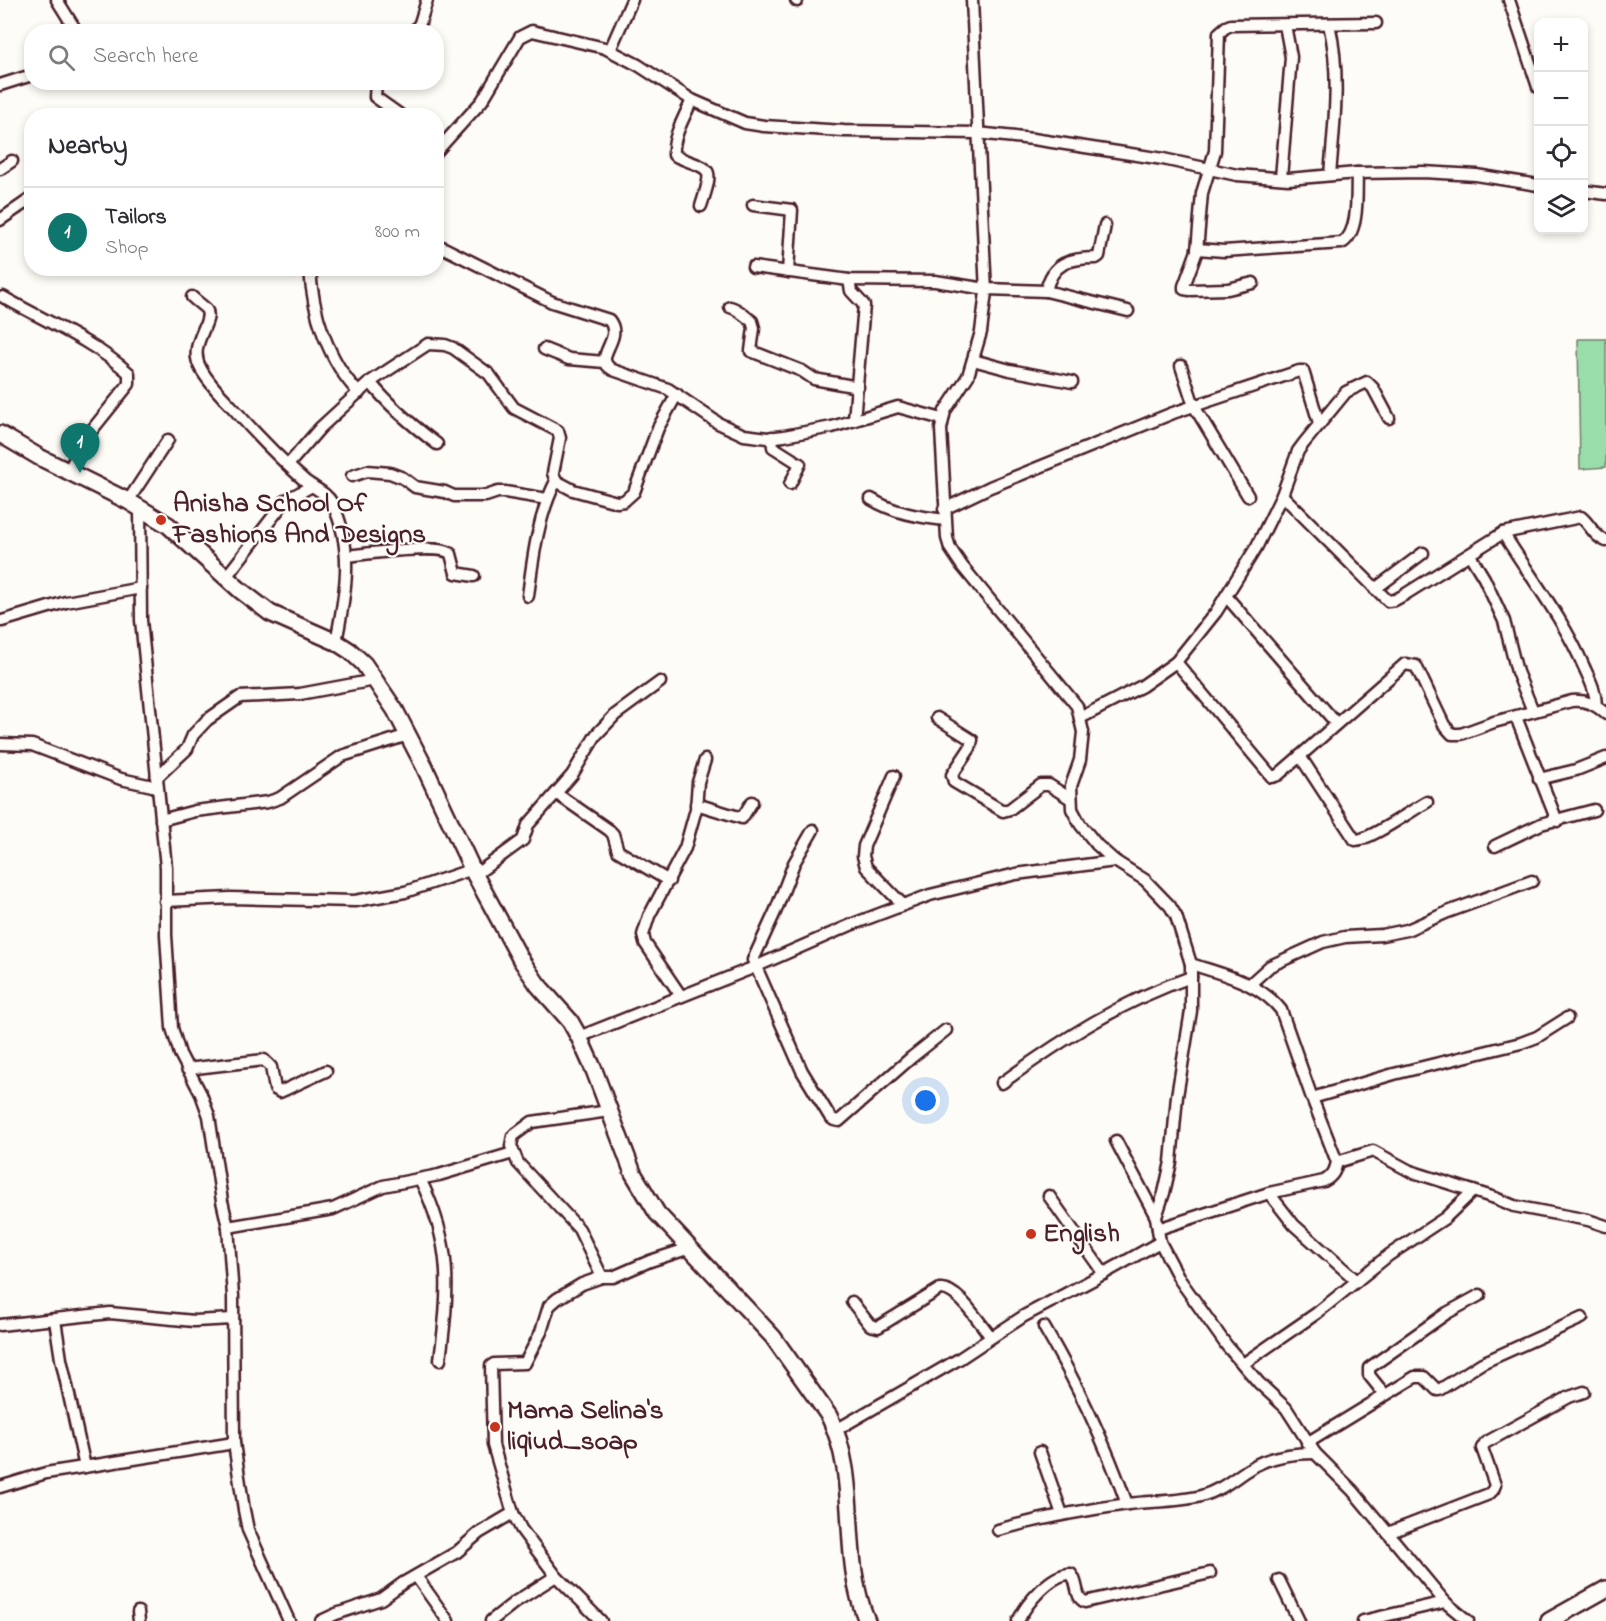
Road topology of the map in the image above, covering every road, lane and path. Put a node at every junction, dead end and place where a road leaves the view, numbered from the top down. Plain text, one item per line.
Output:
1 (57, 0) edge
2 (428, 0) edge
3 (632, 0) edge
4 (972, 0) edge
5 (1509, 0) edge
6 (1376, 23) dead end
7 (72, 24) edge
8 (419, 24) edge
9 (1329, 24) junction
10 (1286, 25) junction
11 (610, 50) junction
12 (1534, 72) edge
13 (0, 76) edge
14 (24, 77) edge
15 (0, 84) edge
16 (375, 90) edge
17 (692, 100) junction
18 (391, 108) edge
19 (977, 133) junction
20 (444, 143) edge
21 (12, 161) dead end
22 (0, 169) edge
23 (1210, 169) junction
24 (1357, 173) junction
25 (1330, 175) junction
26 (1281, 178) junction
27 (1534, 184) edge
28 (1588, 192) edge
29 (1606, 194) edge
30 (24, 204) edge
31 (753, 205) dead end
32 (701, 206) dead end
33 (0, 220) edge
34 (1105, 225) dead end
35 (444, 248) edge
36 (1197, 249) junction
37 (753, 267) dead end
38 (789, 272) junction
39 (310, 276) edge
40 (849, 280) junction
41 (1253, 283) dead end
42 (986, 289) junction
43 (1046, 291) junction
44 (3, 297) dead end
45 (192, 297) dead end
46 (730, 307) dead end
47 (1128, 311) dead end
48 (544, 349) dead end
49 (973, 360) junction
50 (605, 363) junction
51 (1181, 366) dead end
52 (370, 382) junction
53 (1072, 382) dead end
54 (858, 387) junction
55 (359, 393) junction
56 (677, 394) junction
57 (1194, 405) junction
58 (1389, 418) dead end
59 (942, 419) junction
60 (854, 420) junction
61 (1319, 423) junction
62 (0, 434) edge
63 (772, 437) junction
64 (168, 440) dead end
65 (437, 444) dead end
66 (288, 465) junction
67 (68, 472) junction
68 (352, 476) dead end
69 (556, 481) junction
70 (790, 484) dead end
71 (312, 486) junction
72 (1282, 495) junction
73 (1248, 496) dead end
74 (547, 499) junction
75 (871, 499) dead end
76 (134, 504) junction
77 (945, 515) junction
78 (1503, 533) junction
79 (1606, 541) edge
80 (1423, 553) dead end
81 (1470, 555) junction
82 (347, 556) junction
83 (474, 576) dead end
84 (226, 577) junction
85 (141, 588) junction
86 (1375, 589) junction
87 (528, 596) dead end
88 (1226, 596) junction
89 (2, 621) dead end
90 (336, 642) junction
91 (1176, 662) junction
92 (375, 680) junction
93 (660, 681) dead end
94 (1596, 706) junction
95 (1533, 711) junction
96 (1606, 714) edge
97 (1516, 717) junction
98 (937, 718) dead end
99 (1080, 718) junction
100 (1336, 723) junction
101 (408, 735) junction
102 (0, 744) edge
103 (1300, 756) junction
104 (1606, 758) edge
105 (705, 760) dead end
106 (894, 776) dead end
107 (1539, 779) junction
108 (156, 782) junction
109 (556, 794) junction
110 (1071, 799) junction
111 (752, 802) dead end
112 (1427, 802) dead end
113 (696, 804) junction
114 (1594, 810) dead end
115 (161, 820) junction
116 (1557, 821) junction
117 (813, 830) dead end
118 (1495, 846) dead end
119 (1115, 861) junction
120 (474, 872) junction
121 (669, 881) junction
122 (1532, 881) dead end
123 (165, 902) junction
124 (903, 905) junction
125 (1191, 964) junction
126 (755, 967) junction
127 (1191, 977) junction
128 (1250, 984) junction
129 (681, 996) junction
130 (1568, 1018) dead end
131 (946, 1030) dead end
132 (579, 1037) junction
133 (187, 1069) junction
134 (326, 1071) dead end
135 (1002, 1083) dead end
136 (1312, 1098) junction
137 (609, 1111) junction
138 (1116, 1141) dead end
139 (513, 1153) junction
140 (1337, 1162) junction
141 (420, 1179) junction
142 (1473, 1191) junction
143 (1269, 1193) junction
144 (1049, 1196) dead end
145 (1156, 1217) junction
146 (1606, 1226) edge
147 (228, 1227) junction
148 (1158, 1229) junction
149 (1160, 1242) junction
150 (690, 1248) junction
151 (1104, 1274) junction
152 (602, 1277) junction
153 (1357, 1281) junction
154 (1480, 1295) dead end
155 (852, 1302) dead end
156 (1582, 1318) dead end
157 (233, 1319) junction
158 (55, 1320) junction
159 (0, 1324) edge
160 (1044, 1327) dead end
161 (991, 1337) junction
162 (440, 1360) dead end
163 (1243, 1364) junction
164 (1584, 1392) dead end
165 (1385, 1395) junction
166 (836, 1430) junction
167 (234, 1443) junction
168 (1307, 1443) junction
169 (1040, 1452) dead end
170 (1315, 1453) junction
171 (85, 1467) junction
172 (0, 1485) edge
173 (1127, 1504) junction
174 (513, 1513) junction
175 (1062, 1514) junction
176 (998, 1530) dead end
177 (1388, 1533) junction
178 (1210, 1574) dead end
179 (416, 1576) junction
180 (556, 1576) junction
181 (1279, 1580) dead end
182 (1606, 1589) edge
183 (1445, 1602) junction
184 (288, 1621) edge
185 (321, 1621) edge
186 (448, 1621) edge
187 (491, 1621) edge
188 (601, 1621) edge
189 (867, 1621) edge
190 (1018, 1621) edge
191 (1299, 1621) edge
192 (1363, 1621) edge
193 (1468, 1621) edge
194 (1549, 1621) edge

1 - 7 street
2 - 8 street
3 - 11 street
4 - 19 street
5 - 12 street
6 - 9 street
9 - 10 street
9 - 25 street
10 - 23 street
10 - 26 street
11 - 17 street
11 - 20 street
13 - 15 street
14 - 15 street
16 - 18 street
17 - 19 street
17 - 32 street
19 - 23 street
19 - 42 street
21 - 22 street
23 - 26 street
23 - 36 street
24 - 25 street
24 - 27 street
24 - 36 street
25 - 26 street
28 - 29 street
30 - 33 street
31 - 38 street
34 - 43 street
35 - 50 street
36 - 41 street
37 - 38 street
38 - 40 street
39 - 55 street
40 - 42 street
40 - 54 street
42 - 43 street
42 - 49 street
43 - 47 street
44 - 67 street
45 - 66 street
46 - 54 street
48 - 50 street
49 - 53 street
49 - 59 street
50 - 56 street
51 - 57 street
52 - 55 street
52 - 65 street
52 - 69 street
54 - 60 street
55 - 66 street
56 - 63 street
56 - 69 street
57 - 61 street
57 - 73 street
57 - 77 street
58 - 61 street
59 - 60 street
59 - 77 street
60 - 63 street
61 - 72 street
62 - 67 street
63 - 70 street
64 - 76 street
66 - 71 street
67 - 76 street
68 - 74 street
69 - 74 street
71 - 82 street
71 - 84 street
72 - 86 street
72 - 88 street
74 - 87 street
75 - 77 street
76 - 84 street
76 - 85 street
77 - 99 street
78 - 79 street
78 - 81 street
78 - 94 street
80 - 86 street
81 - 86 street
81 - 95 street
82 - 83 street
82 - 90 street
84 - 90 street
85 - 89 street
85 - 108 street
88 - 91 street
88 - 100 street
90 - 92 street
91 - 99 street
91 - 103 street
92 - 101 street
92 - 108 street
93 - 109 street
94 - 95 street
94 - 96 street
95 - 97 street
97 - 100 street
97 - 107 street
98 - 110 street
99 - 110 street
100 - 103 street
101 - 115 street
101 - 120 street
102 - 108 street
103 - 112 street
104 - 107 street
105 - 113 street
106 - 124 street
107 - 116 street
108 - 115 street
109 - 120 street
109 - 121 street
110 - 119 street
111 - 113 street
113 - 121 street
114 - 116 street
115 - 123 street
116 - 118 street
117 - 126 street
119 - 124 street
119 - 125 street
120 - 123 street
120 - 132 street
121 - 129 street
122 - 128 street
123 - 133 street
124 - 126 street
125 - 127 street
125 - 128 street
126 - 129 street
126 - 131 street
127 - 135 street
127 - 145 street
128 - 136 street
129 - 132 street
130 - 136 street
132 - 137 street
133 - 134 street
133 - 147 street
136 - 140 street
137 - 139 street
137 - 150 street
138 - 145 street
139 - 141 street
139 - 152 street
140 - 142 street
140 - 143 street
141 - 147 street
141 - 162 street
142 - 146 street
142 - 153 street
143 - 148 street
143 - 153 street
144 - 151 street
145 - 148 street
147 - 157 street
148 - 149 street
149 - 151 street
149 - 163 street
150 - 152 street
150 - 166 street
151 - 161 street
152 - 174 street
153 - 163 street
154 - 165 street
155 - 161 street
156 - 165 street
157 - 158 street
157 - 167 street
158 - 159 street
158 - 171 street
160 - 173 street
161 - 166 street
163 - 168 street
164 - 177 street
165 - 168 street
166 - 189 street
167 - 171 street
167 - 184 street
168 - 170 street
169 - 175 street
170 - 173 street
170 - 177 street
171 - 172 street
173 - 175 street
174 - 179 street
174 - 180 street
175 - 176 street
177 - 183 street
178 - 190 street
179 - 185 street
179 - 186 street
180 - 187 street
180 - 188 street
181 - 191 street
182 - 194 street
183 - 192 street
183 - 193 street

